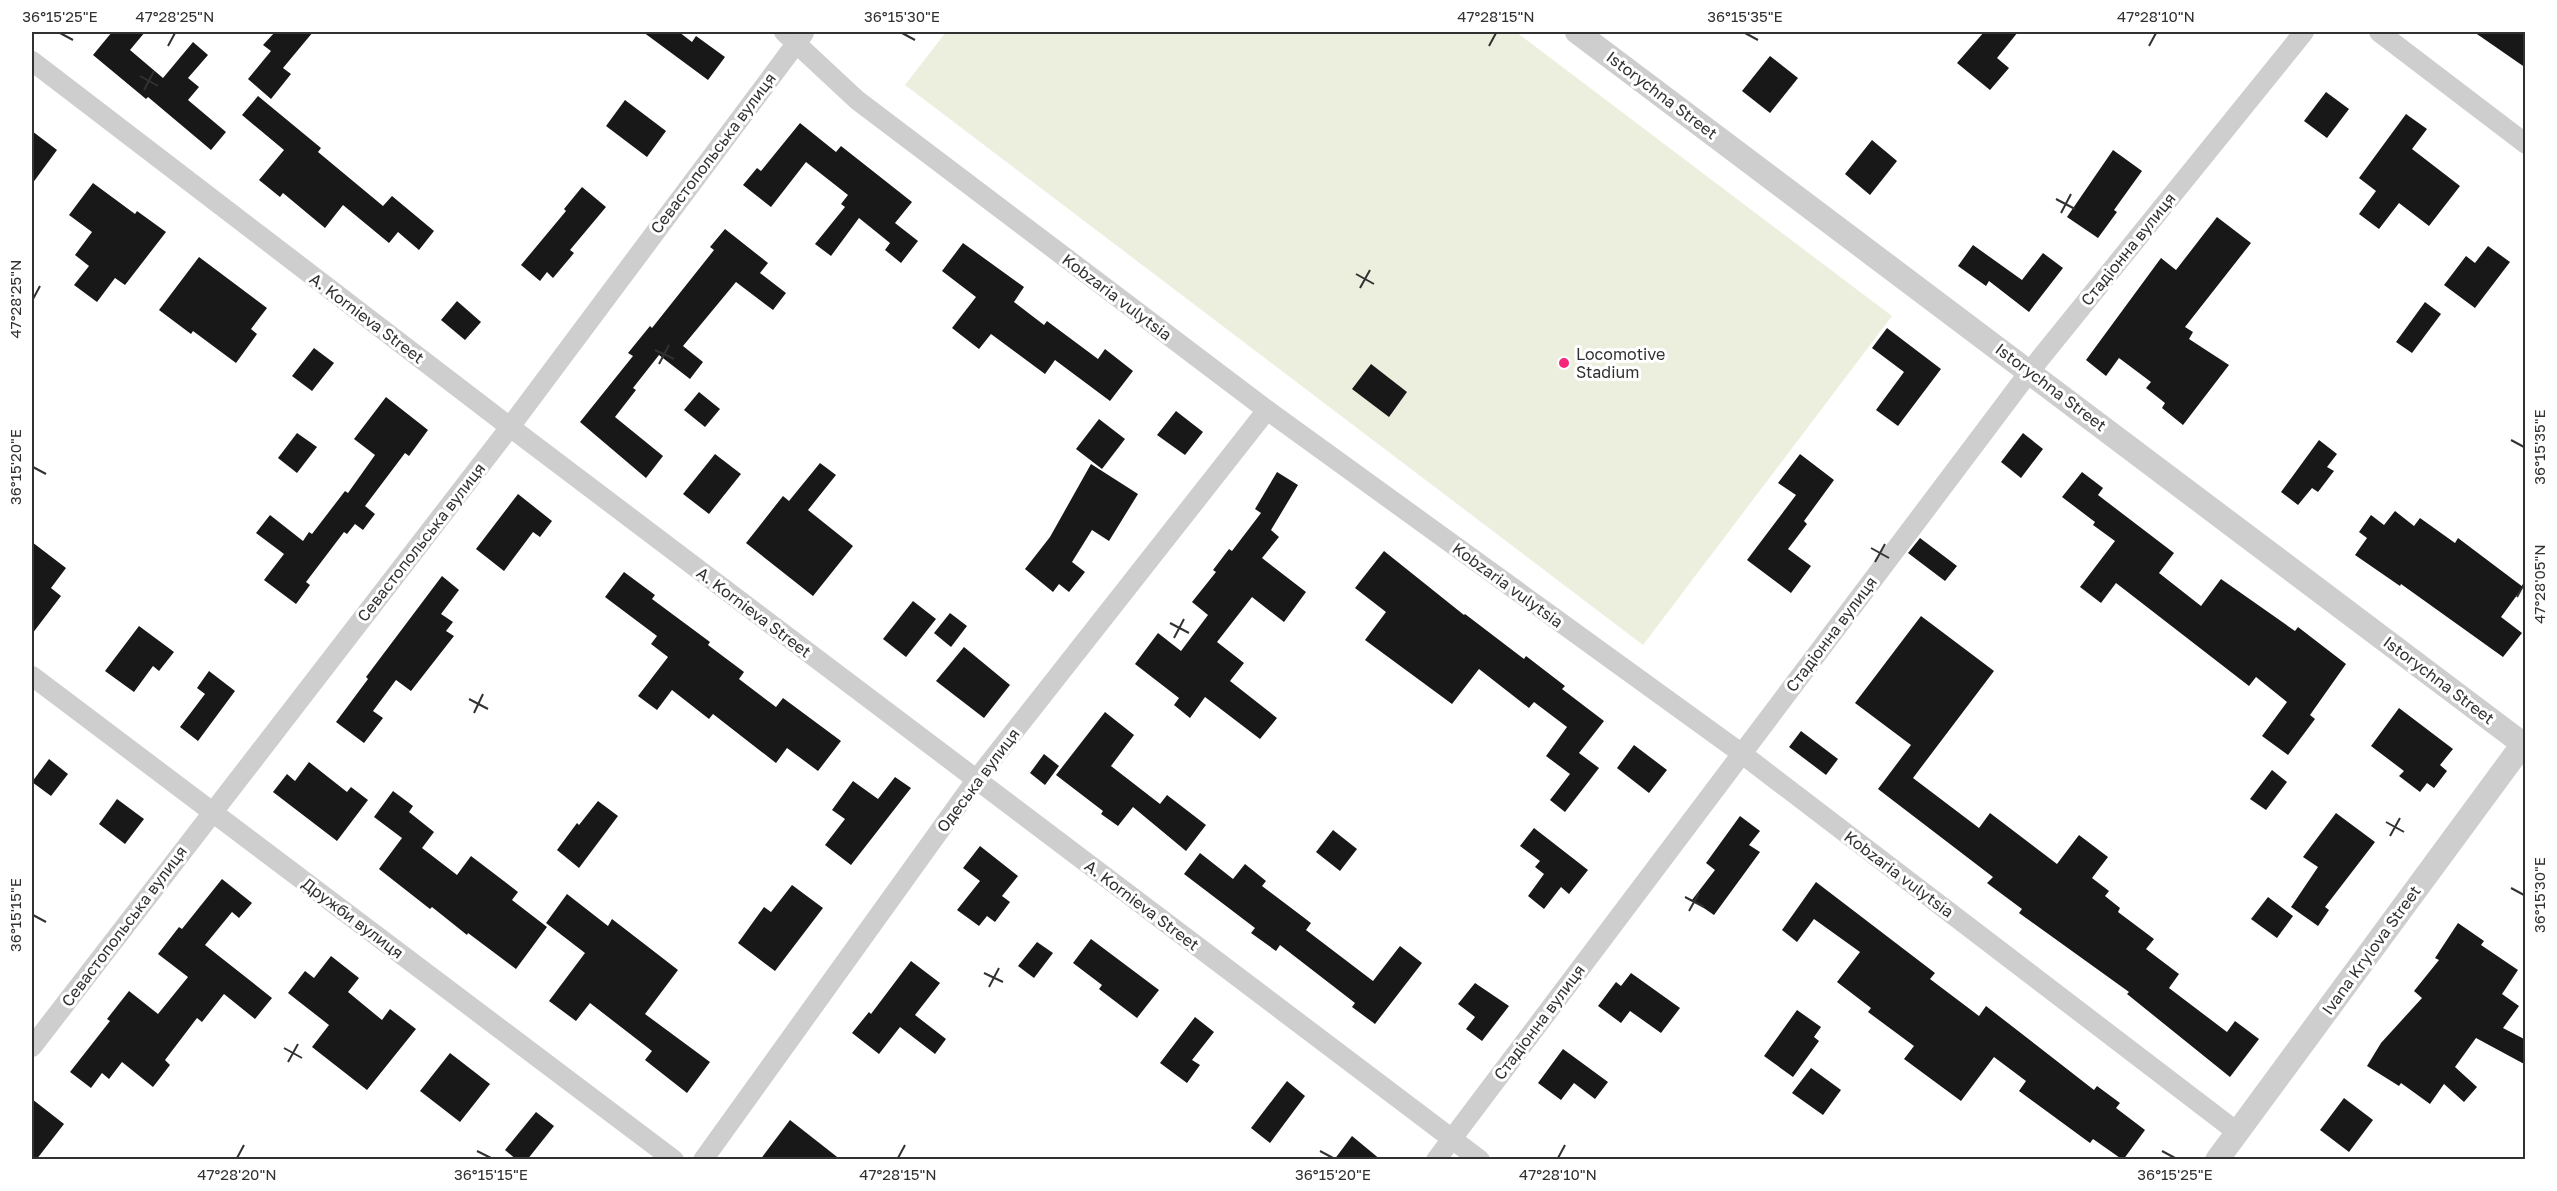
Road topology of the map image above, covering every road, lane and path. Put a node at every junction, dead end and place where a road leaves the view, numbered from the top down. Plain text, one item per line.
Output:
1 (1578, 32) edge
2 (2304, 32) edge
3 (2379, 32) edge
4 (796, 35) edge
5 (32, 61) edge
6 (2526, 144) edge
7 (2030, 371) junction
8 (1267, 410) junction
9 (510, 427) junction
10 (32, 676) edge
11 (2524, 742) edge
12 (1741, 753) junction
13 (976, 780) junction
14 (212, 811) junction
15 (32, 1047) edge
16 (2237, 1132) junction
17 (1452, 1138) junction
18 (674, 1160) edge
19 (703, 1160) edge
20 (1436, 1160) edge
21 (1480, 1160) edge
22 (2217, 1160) edge

1 - 7 street, Istorychna Street
2 - 7 street, Стадіонна вулиця
3 - 6 street
4 - 8 street, Kobzaria vulytsia
4 - 9 street, Севастопольська вулиця
5 - 9 street, A. Kornieva Street
7 - 11 street, Istorychna Street
7 - 12 street, Стадіонна вулиця
8 - 12 street, Kobzaria vulytsia
8 - 13 street, Одеська вулиця
9 - 13 street, A. Kornieva Street
9 - 14 street, Севастопольська вулиця
10 - 14 street, Дружби вулиця
11 - 16 street, Ivana Krylova Street
12 - 16 street, Kobzaria vulytsia
12 - 17 street, Стадіонна вулиця
13 - 17 street, A. Kornieva Street
13 - 19 street, Одеська вулиця
14 - 15 street, Севастопольська вулиця
14 - 18 street, Дружби вулиця
16 - 22 street, Ivana Krylova Street
17 - 20 street, Стадіонна вулиця
17 - 21 street, A. Kornieva Street

